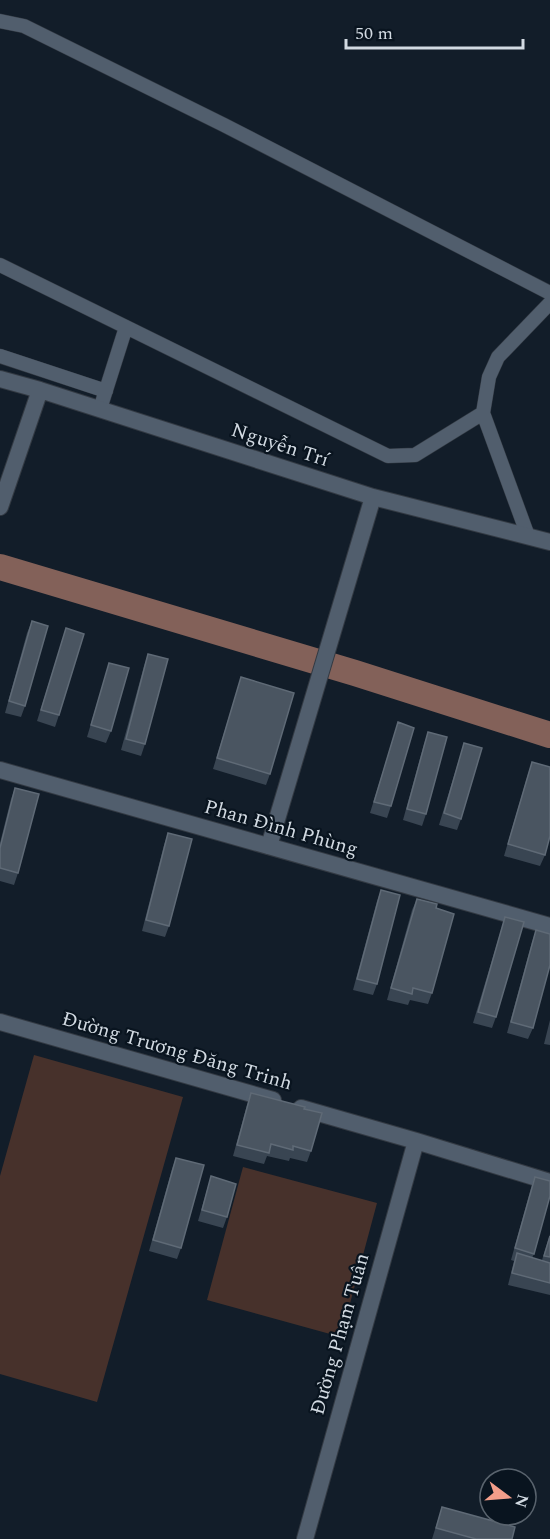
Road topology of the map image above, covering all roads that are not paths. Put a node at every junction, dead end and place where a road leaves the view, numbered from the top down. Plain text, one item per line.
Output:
1 (0, 21) edge
2 (0, 265) edge
3 (550, 293) edge
4 (550, 303) edge
5 (126, 327) junction
6 (0, 356) edge
7 (0, 379) edge
8 (39, 390) junction
9 (106, 391) junction
10 (100, 409) junction
11 (483, 413) junction
12 (373, 497) junction
13 (0, 507) edge
14 (528, 536) junction
15 (550, 542) edge
16 (0, 770) edge
17 (269, 846) junction
18 (550, 926) edge
19 (0, 1022) edge
20 (416, 1141) junction
21 (550, 1182) edge
22 (305, 1539) edge

1 - 3 lane
2 - 5 lane
4 - 11 lane
5 - 9 lane
5 - 11 lane
6 - 9 lane
7 - 8 street, Nguyễn Trí
8 - 10 street, Nguyễn Trí
8 - 13 street
9 - 10 lane
10 - 12 street, Nguyễn Trí
11 - 14 lane
12 - 14 street, Nguyễn Trí
12 - 17 street
14 - 15 street, Nguyễn Trí
16 - 17 street, Phan Đình Phùng
17 - 18 street, Phan Đình Phùng
19 - 20 street, Đường Trương Đăng Trinh
20 - 21 street, Đường Trương Đăng Trinh
20 - 22 street, Đường Phạm Tuân

